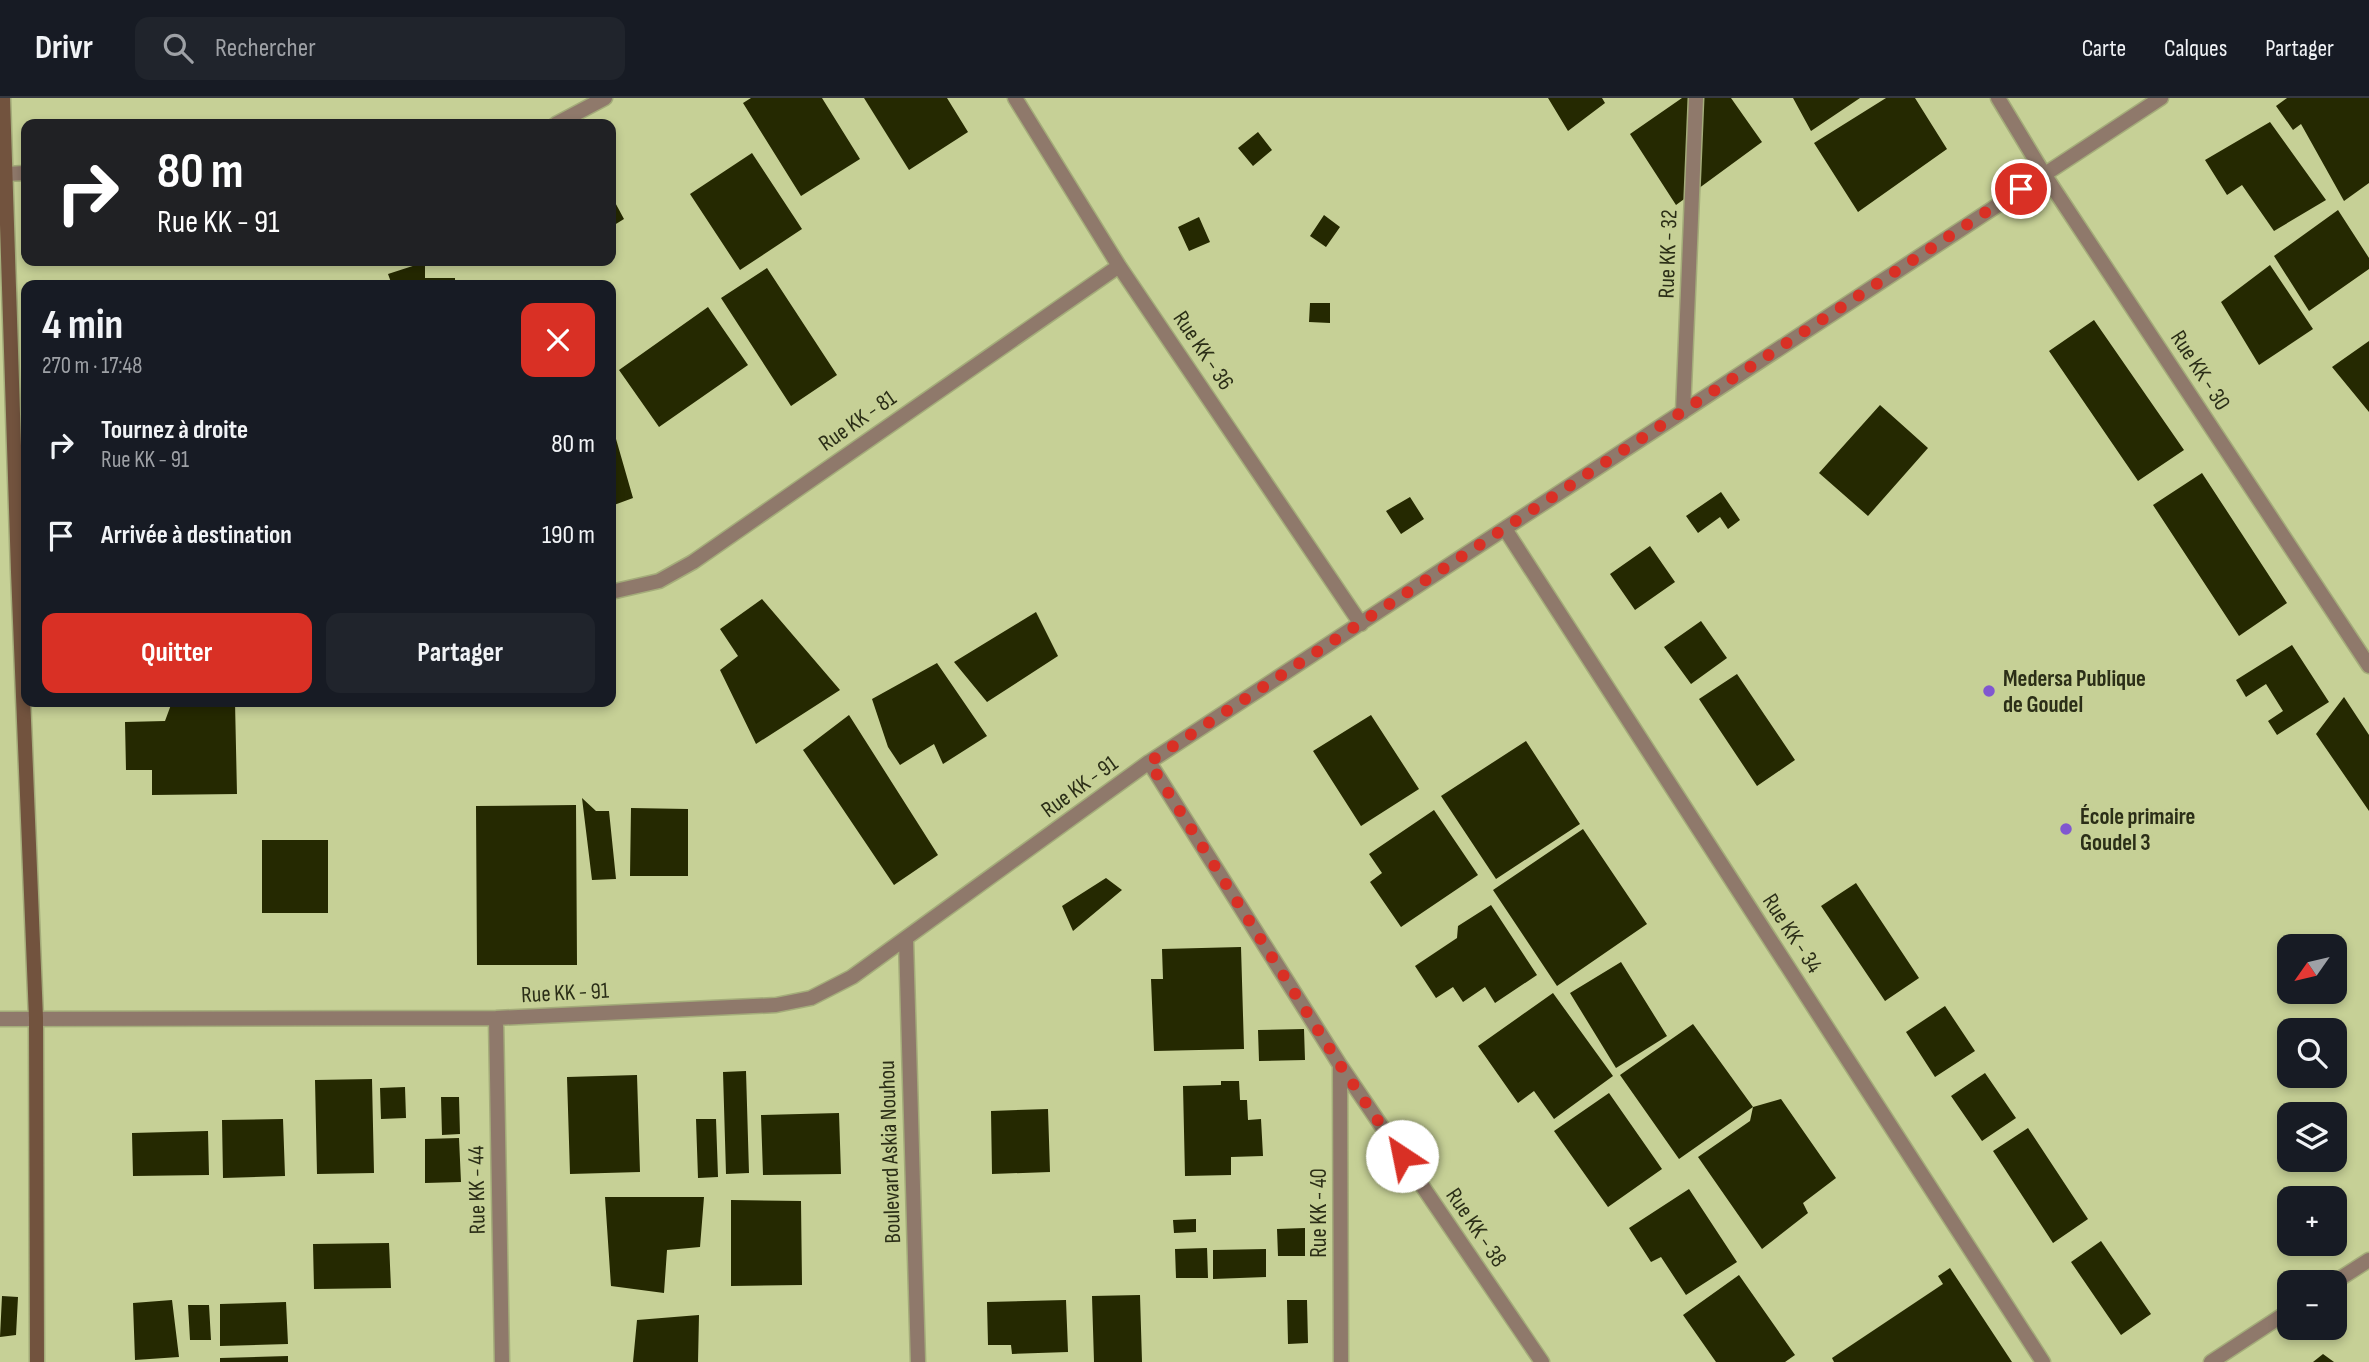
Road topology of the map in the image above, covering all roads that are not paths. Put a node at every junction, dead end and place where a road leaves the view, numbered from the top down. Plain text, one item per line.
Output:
1 (3, 98) edge
2 (605, 98) edge
3 (1015, 98) edge
4 (1696, 98) edge
5 (1997, 98) edge
6 (2161, 98) edge
7 (565, 119) edge
8 (21, 173) edge
9 (5, 174) junction
10 (2044, 174) junction
11 (1119, 266) junction
12 (1683, 412) junction
13 (1505, 529) junction
14 (21, 549) edge
15 (616, 591) edge
16 (1361, 624) junction
17 (2369, 666) edge
18 (26, 707) edge
19 (1149, 762) junction
20 (906, 940) junction
21 (36, 1018) junction
22 (496, 1018) junction
23 (0, 1019) edge
24 (1340, 1065) junction
25 (2369, 1260) edge
26 (2347, 1274) edge
27 (2277, 1319) edge
28 (37, 1362) edge
29 (502, 1362) edge
30 (918, 1362) edge
31 (1341, 1362) edge
32 (1542, 1362) edge
33 (2043, 1362) edge
34 (2211, 1362) edge

1 - 9 street
2 - 7 street
3 - 11 street, Rue KK - 36
4 - 12 street, Rue KK - 32
5 - 10 street, Rue KK - 30
6 - 10 street, Rue KK - 91
8 - 9 street
9 - 14 street
10 - 12 street, Rue KK - 91
10 - 17 street, Rue KK - 30
11 - 15 street, Rue KK - 81
11 - 16 street, Rue KK - 36
12 - 13 street, Rue KK - 91
13 - 16 street, Rue KK - 91
13 - 33 street, Rue KK - 34
16 - 19 street, Rue KK - 91
18 - 21 street
19 - 20 street, Rue KK - 91
19 - 24 street, Rue KK - 38
20 - 22 street, Rue KK - 91
20 - 30 street, Boulevard Askia Nouhou
21 - 22 street, Rue KK - 91
21 - 23 street, Rue KK - 91
21 - 28 street
22 - 29 street, Rue KK - 44
24 - 31 street, Rue KK - 40
24 - 32 street, Rue KK - 38
25 - 26 street
27 - 34 street

